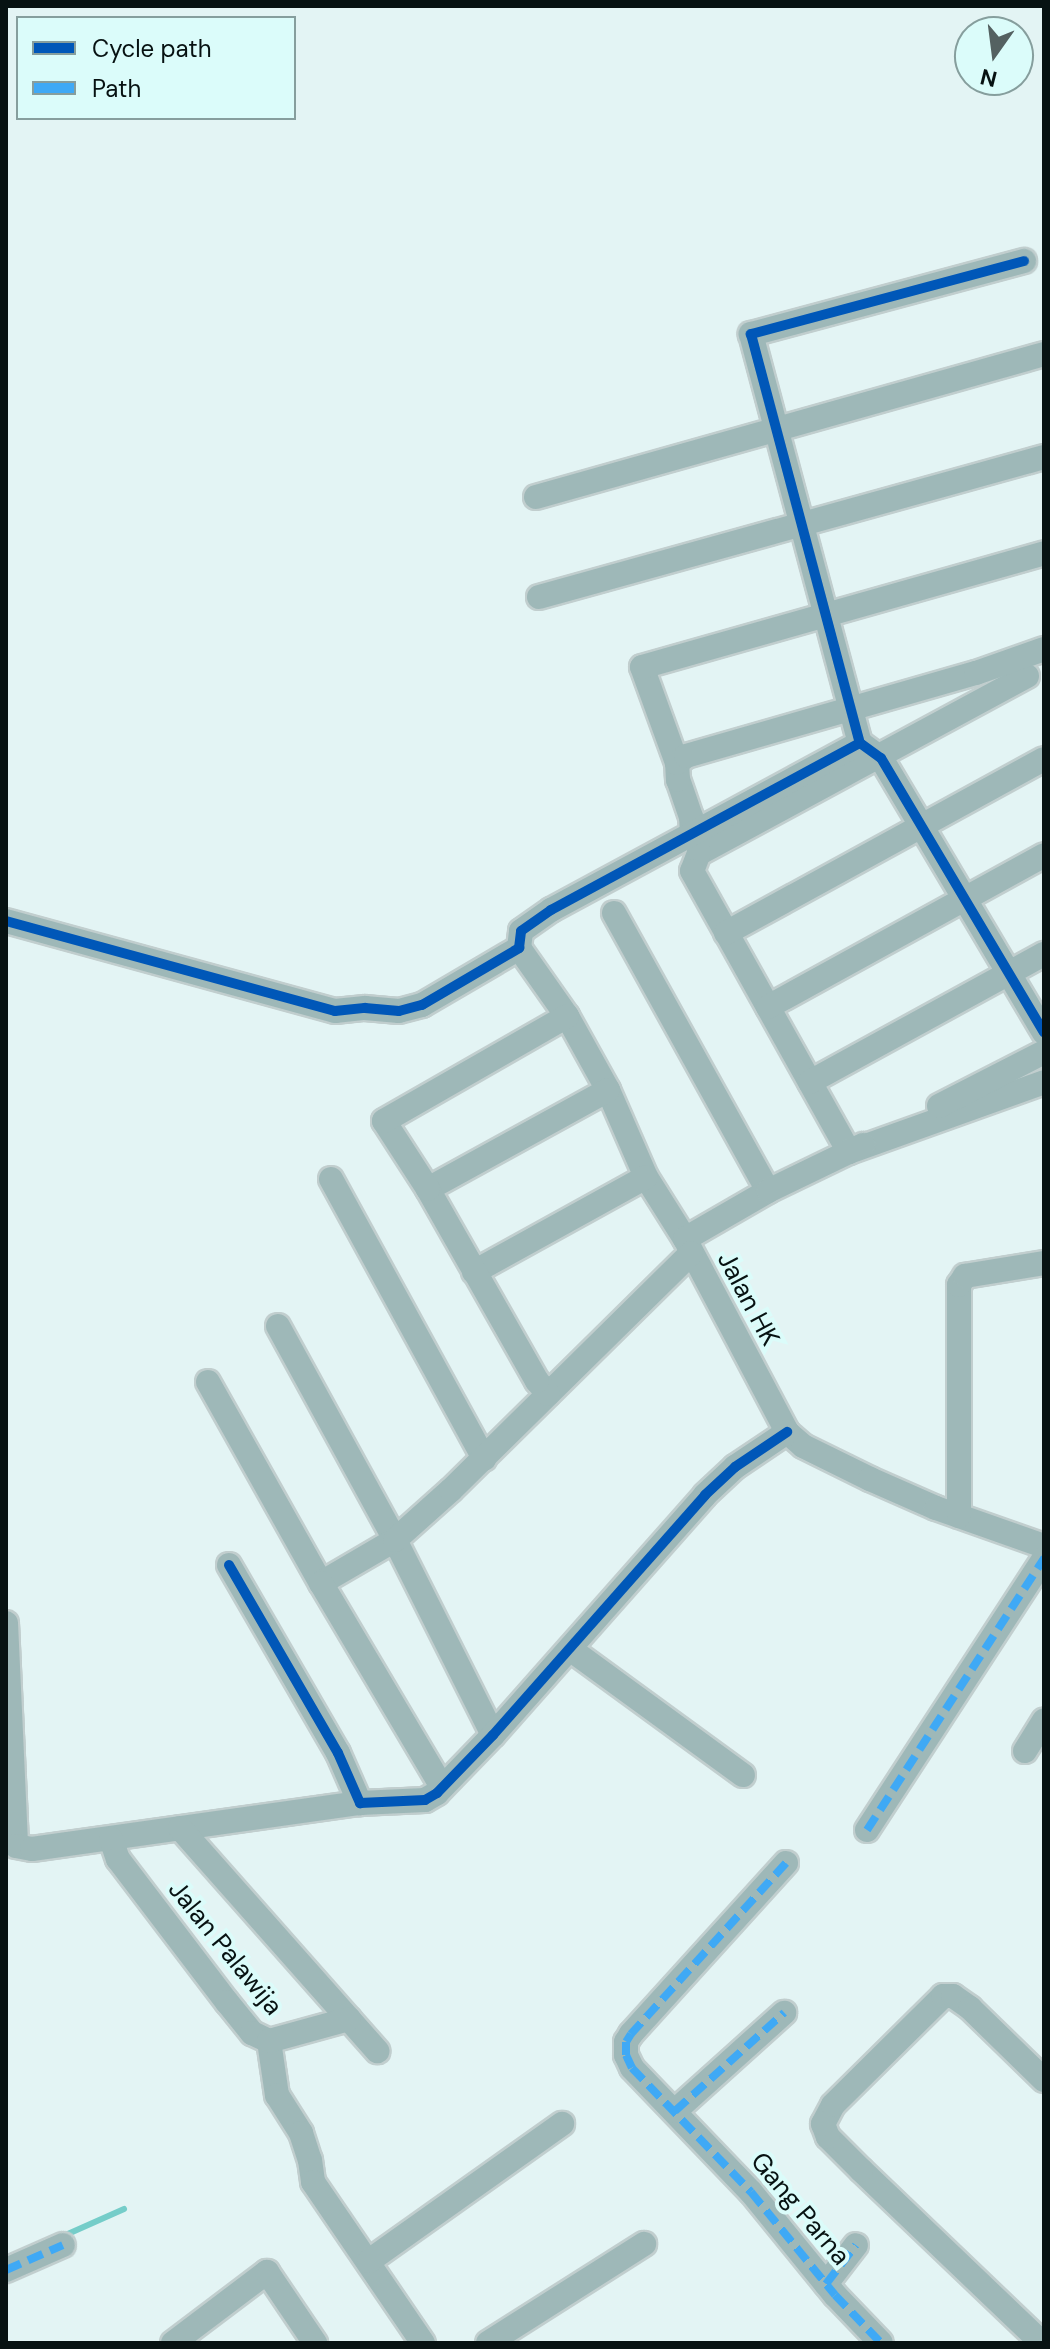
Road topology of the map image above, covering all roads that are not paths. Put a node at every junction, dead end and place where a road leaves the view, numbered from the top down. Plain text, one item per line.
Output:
1 (1024, 261) dead end
2 (1044, 354) edge
3 (776, 429) junction
4 (1044, 457) edge
5 (536, 497) dead end
6 (800, 522) junction
7 (1044, 553) edge
8 (539, 597) dead end
9 (824, 614) junction
10 (1044, 649) edge
11 (1027, 676) dead end
12 (849, 708) junction
13 (860, 743) junction
14 (881, 758) junction
15 (1044, 759) edge
16 (677, 763) junction
17 (924, 826) junction
18 (692, 834) junction
19 (1044, 855) edge
20 (965, 898) junction
21 (614, 913) dead end
22 (6, 921) edge
23 (726, 933) junction
24 (519, 948) junction
25 (1044, 954) edge
26 (1008, 974) junction
27 (768, 1007) junction
28 (567, 1016) junction
29 (1044, 1032) edge
30 (1044, 1052) edge
31 (810, 1082) junction
32 (1044, 1082) edge
33 (608, 1090) junction
34 (849, 1152) junction
35 (646, 1177) junction
36 (331, 1179) dead end
37 (428, 1189) junction
38 (768, 1191) junction
39 (688, 1246) junction
40 (1044, 1263) edge
41 (474, 1272) junction
42 (278, 1326) dead end
43 (208, 1382) dead end
44 (548, 1394) junction
45 (787, 1432) junction
46 (484, 1459) junction
47 (959, 1516) junction
48 (395, 1540) junction
49 (1044, 1546) edge
50 (1044, 1558) edge
51 (229, 1565) dead end
52 (321, 1583) junction
53 (6, 1623) edge
54 (570, 1649) junction
55 (1044, 1720) edge
56 (493, 1735) junction
57 (1025, 1751) dead end
58 (743, 1775) dead end
59 (442, 1787) junction
60 (360, 1803) junction
61 (180, 1828) junction
62 (867, 1830) dead end
63 (111, 1839) junction
64 (786, 1863) dead end
65 (784, 2013) dead end
66 (349, 2019) junction
67 (269, 2041) junction
68 (377, 2051) dead end
69 (1044, 2080) edge
70 (675, 2111) junction
71 (562, 2124) dead end
72 (644, 2244) dead end
73 (63, 2245) dead end
74 (856, 2245) dead end
75 (369, 2261) junction
76 (6, 2270) edge
77 (826, 2284) junction
78 (205, 2333) edge
79 (173, 2343) edge
80 (315, 2343) edge
81 (423, 2343) edge
82 (488, 2343) edge
83 (881, 2343) edge
84 (1042, 2343) edge

1 - 3 street
2 - 3 street
3 - 5 street
3 - 6 street
4 - 6 street
6 - 8 street
6 - 9 street
7 - 9 street
9 - 12 street
9 - 16 street
10 - 12 street
11 - 14 street
12 - 13 street
12 - 16 street
13 - 14 street
13 - 18 street
14 - 17 street
14 - 23 street
15 - 17 street
16 - 18 street
17 - 20 street
17 - 23 street
18 - 24 street
19 - 20 street
20 - 26 street
20 - 27 street
21 - 38 street
22 - 24 street
23 - 27 street
24 - 28 street, Jalan HK
25 - 26 street
26 - 29 street
26 - 31 street
27 - 31 street
28 - 33 street, Jalan HK
28 - 37 street
30 - 34 street
31 - 34 street
32 - 34 street
33 - 35 street, Jalan HK
33 - 37 street
34 - 38 street
35 - 39 street, Jalan HK
35 - 41 street
36 - 46 street
37 - 41 street
38 - 39 street
39 - 44 street
39 - 45 street, Jalan HK
40 - 47 street
41 - 44 street
42 - 48 street
43 - 52 street
44 - 46 street
45 - 47 street, Jalan HK
45 - 54 street
46 - 48 street
47 - 49 street, Jalan HK
48 - 52 street
48 - 56 street
50 - 62 street
51 - 60 street
52 - 59 street
53 - 63 street
54 - 56 street
54 - 58 street
55 - 57 street
56 - 59 street
59 - 60 street
60 - 61 street
61 - 63 street
61 - 66 street
63 - 67 street, Jalan Palawija
64 - 70 street, Gang Parna
65 - 70 street
66 - 67 street
66 - 68 street
67 - 75 street, Jalan Palawija
69 - 84 street
70 - 77 street, Gang Parna
71 - 75 street
72 - 82 street
73 - 76 street
74 - 77 street
75 - 81 street, Jalan Palawija
77 - 83 street, Gang Parna
78 - 79 street
78 - 80 street

